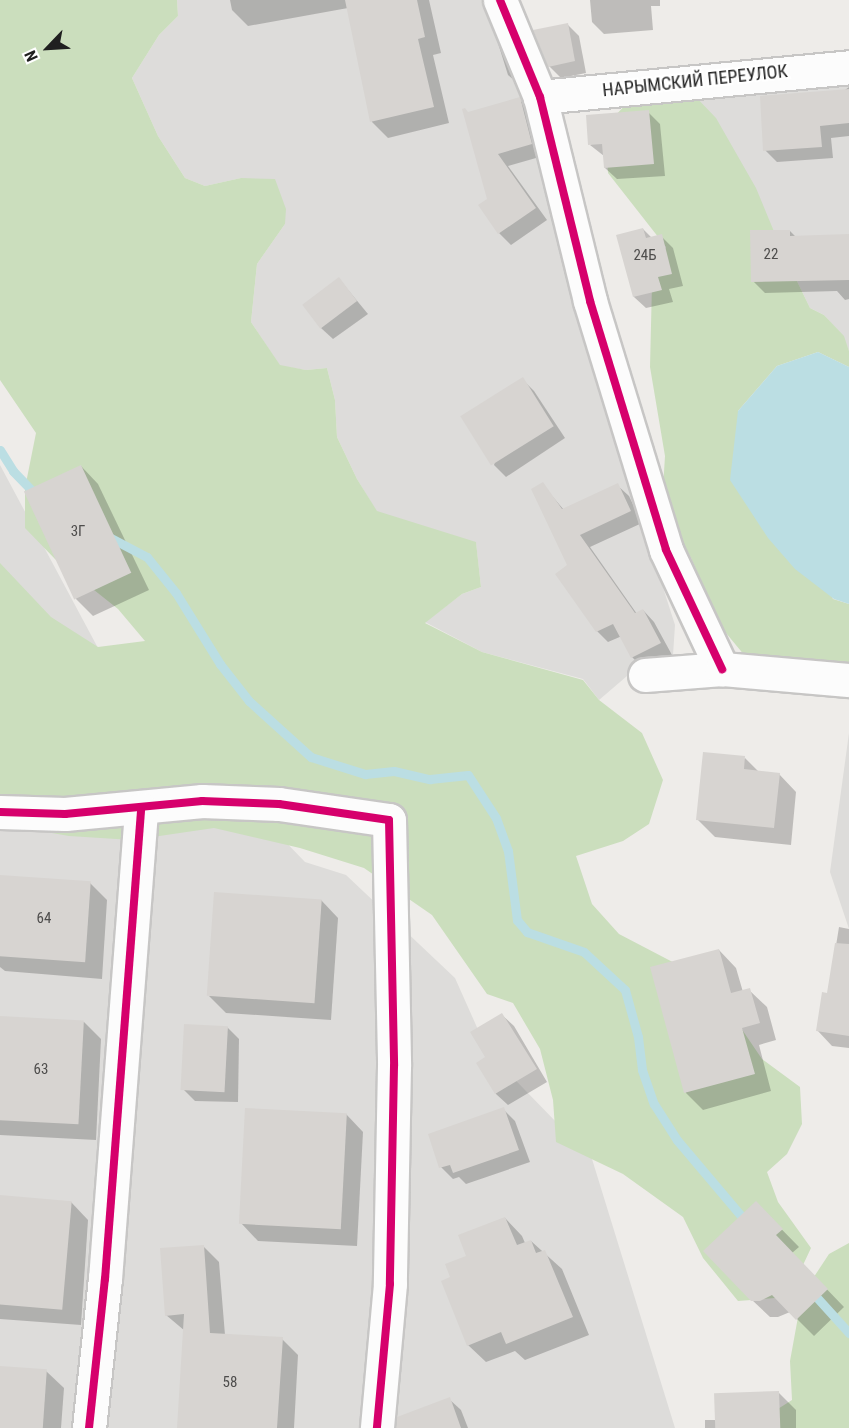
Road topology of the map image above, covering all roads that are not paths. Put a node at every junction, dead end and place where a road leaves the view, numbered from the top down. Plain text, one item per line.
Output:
1 (500, 0) edge
2 (849, 67) edge
3 (540, 97) junction
4 (722, 669) junction
5 (645, 675) dead end
6 (849, 680) edge
7 (141, 809) junction
8 (0, 812) edge
9 (89, 1428) edge
10 (377, 1428) edge

1 - 3 street
2 - 3 street, НАРЫМСКИЙ ПЕРЕУЛОК
3 - 4 street
4 - 5 street
4 - 6 street
7 - 8 street
7 - 9 street
7 - 10 street

